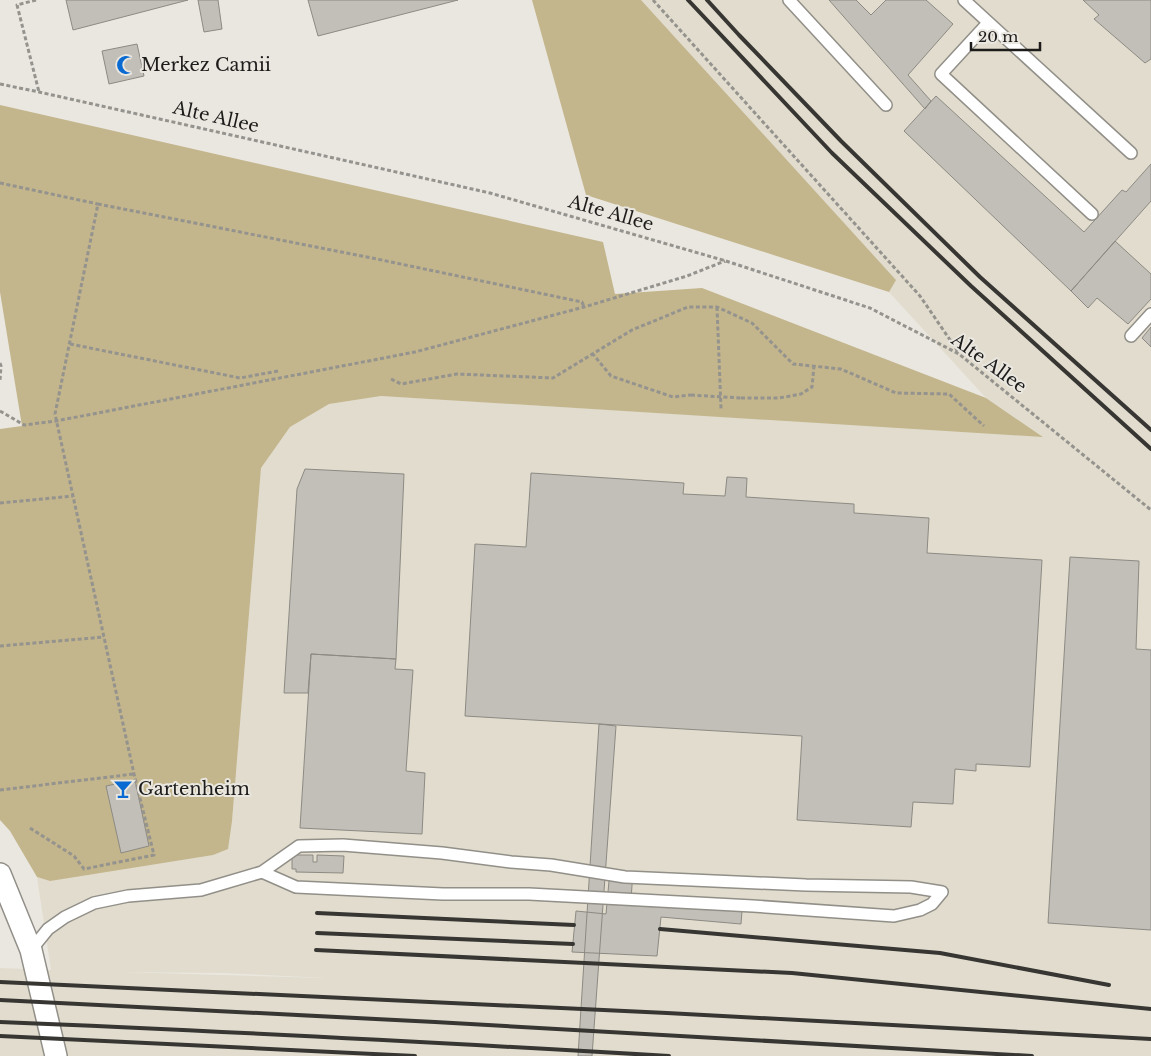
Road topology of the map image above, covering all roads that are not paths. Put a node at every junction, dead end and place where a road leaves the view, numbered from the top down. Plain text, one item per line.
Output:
1 (788, 0) edge
2 (966, 1) edge
3 (988, 23) junction
4 (886, 105) dead end
5 (1132, 153) dead end
6 (1092, 214) dead end
7 (1151, 314) edge
8 (1132, 336) dead end
9 (262, 872) junction
10 (0, 874) edge
11 (32, 950) junction
12 (56, 1056) edge

1 - 4 lane
2 - 3 lane
3 - 5 lane
3 - 6 lane
7 - 8 lane
9 - 9 lane
9 - 11 lane
10 - 11 street
11 - 12 street

